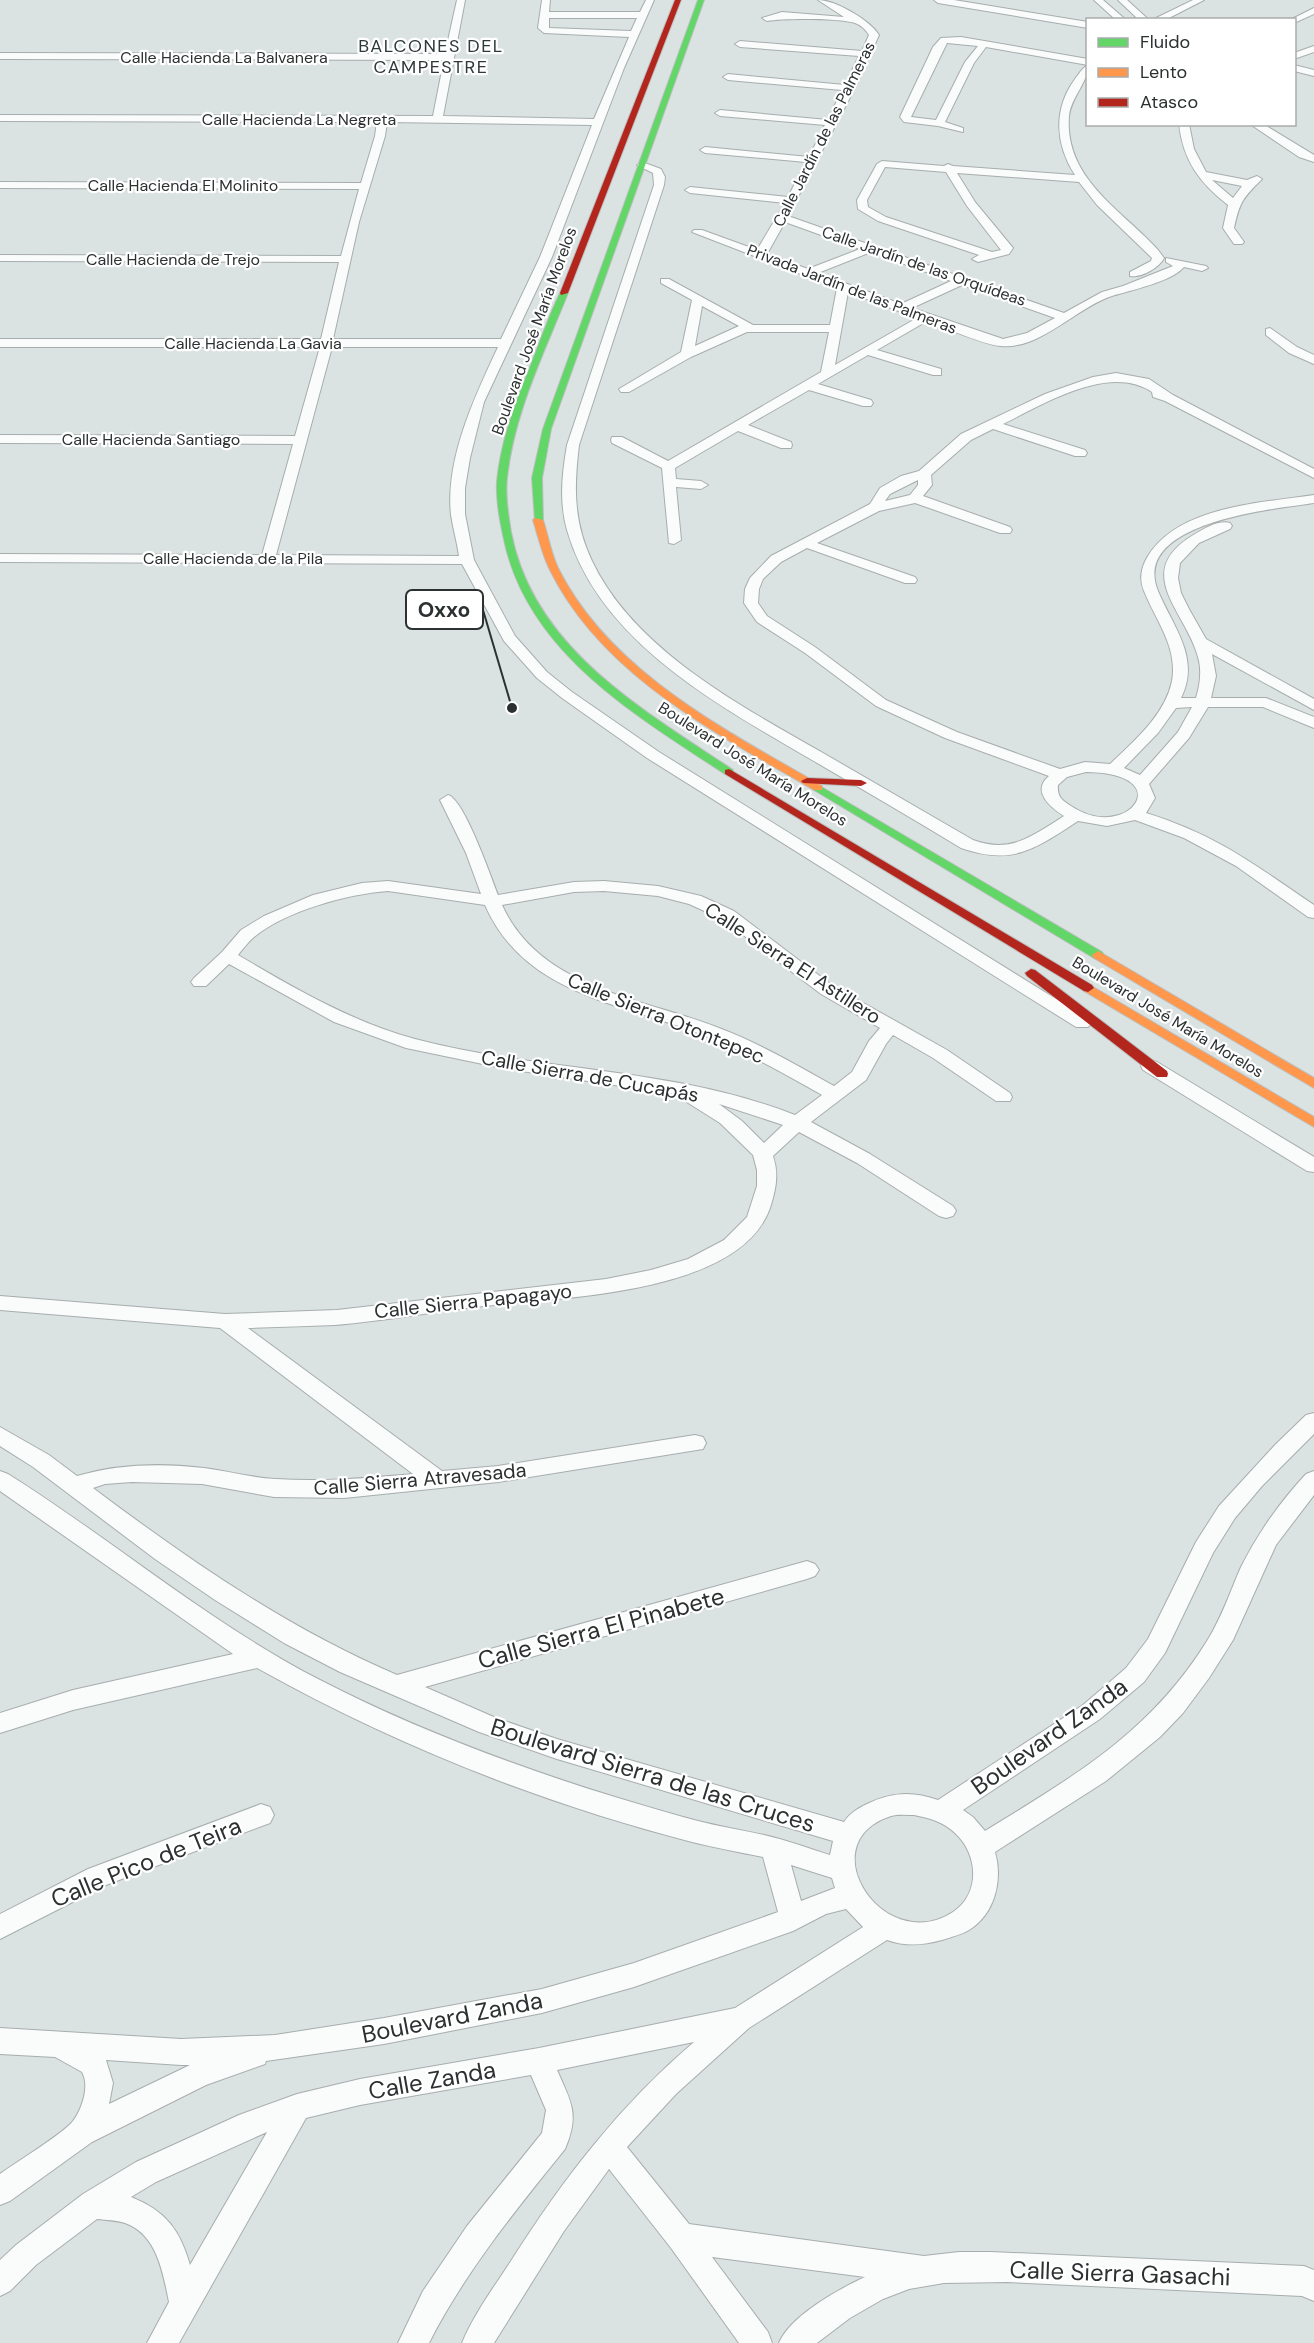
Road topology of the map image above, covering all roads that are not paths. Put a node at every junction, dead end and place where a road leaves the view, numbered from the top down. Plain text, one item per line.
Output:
1 (461, 0) edge
2 (546, 0) edge
3 (650, 0) edge
4 (678, 0) edge
5 (701, 0) edge
6 (783, 0) edge
7 (822, 0) edge
8 (938, 0) edge
9 (990, 0) edge
10 (1098, 0) edge
11 (1122, 0) edge
12 (1200, 0) edge
13 (1001, 11) junction
14 (1314, 11) edge
15 (545, 15) junction
16 (644, 15) junction
17 (782, 15) junction
18 (767, 18) dead end
19 (1120, 18) edge
20 (1143, 18) edge
21 (1160, 18) edge
22 (1296, 19) edge
23 (856, 20) junction
24 (1086, 25) edge
25 (636, 34) junction
26 (740, 44) dead end
27 (983, 45) junction
28 (866, 54) junction
29 (0, 56) edge
30 (448, 57) junction
31 (1086, 62) edge
32 (1296, 68) edge
33 (1086, 70) edge
34 (1314, 73) edge
35 (728, 77) dead end
36 (850, 88) junction
37 (720, 113) dead end
38 (0, 118) edge
39 (382, 119) junction
40 (437, 119) junction
41 (599, 122) junction
42 (832, 123) junction
43 (939, 123) junction
44 (1184, 126) edge
45 (1258, 126) edge
46 (959, 130) dead end
47 (705, 150) dead end
48 (871, 158) dead end
49 (1314, 159) edge
50 (813, 160) junction
51 (882, 164) junction
52 (642, 165) junction
53 (948, 167) junction
54 (1200, 174) junction
55 (1081, 178) junction
56 (0, 185) edge
57 (365, 186) junction
58 (690, 190) dead end
59 (790, 200) junction
60 (1234, 204) junction
61 (781, 217) junction
62 (698, 232) dead end
63 (1133, 232) junction
64 (1238, 242) dead end
65 (872, 248) junction
66 (761, 254) junction
67 (990, 255) junction
68 (0, 258) edge
69 (1158, 258) junction
70 (346, 259) junction
71 (976, 260) dead end
72 (1181, 262) junction
73 (1202, 268) dead end
74 (808, 273) junction
75 (963, 280) junction
76 (665, 281) dead end
77 (843, 286) junction
78 (1106, 294) junction
79 (698, 299) junction
80 (902, 308) junction
81 (926, 318) junction
82 (1067, 318) junction
83 (749, 327) junction
84 (835, 329) junction
85 (1270, 332) dead end
86 (0, 343) edge
87 (326, 343) junction
88 (506, 343) junction
89 (867, 351) junction
90 (687, 354) junction
91 (1314, 360) edge
92 (937, 372) dead end
93 (827, 374) junction
94 (807, 385) junction
95 (625, 389) dead end
96 (867, 403) dead end
97 (991, 424) junction
98 (738, 426) junction
99 (0, 439) edge
100 (301, 440) junction
101 (617, 440) dead end
102 (786, 445) dead end
103 (1080, 453) dead end
104 (668, 465) junction
105 (924, 474) junction
106 (1314, 474) edge
107 (668, 482) junction
108 (701, 485) dead end
109 (915, 498) junction
110 (1314, 499) edge
111 (875, 507) junction
112 (1314, 510) edge
113 (1005, 530) dead end
114 (674, 540) dead end
115 (805, 543) junction
116 (0, 558) edge
117 (268, 558) junction
118 (467, 560) junction
119 (1149, 569) junction
120 (1171, 571) junction
121 (909, 579) dead end
122 (1203, 643) junction
123 (1170, 703) junction
124 (1203, 703) junction
125 (1314, 705) edge
126 (1314, 723) edge
127 (1141, 743) junction
128 (1169, 754) junction
129 (1114, 769) junction
130 (1059, 774) junction
131 (805, 781) junction
132 (861, 783) junction
133 (1141, 783) junction
134 (448, 800) dead end
135 (1135, 815) junction
136 (1075, 816) junction
137 (887, 830) junction
138 (961, 856) dead end
139 (912, 881) junction
140 (494, 901) junction
141 (1314, 913) edge
142 (228, 957) junction
143 (200, 982) dead end
144 (891, 1026) junction
145 (1162, 1074) junction
146 (1314, 1084) edge
147 (681, 1091) junction
148 (834, 1094) junction
149 (1003, 1097) dead end
150 (1314, 1123) edge
151 (796, 1124) junction
152 (763, 1155) junction
153 (1314, 1166) edge
154 (946, 1211) dead end
155 (0, 1303) edge
156 (225, 1321) junction
157 (1314, 1421) edge
158 (0, 1435) edge
159 (695, 1443) dead end
160 (0, 1480) edge
161 (1314, 1480) edge
162 (439, 1481) junction
163 (74, 1486) junction
164 (807, 1570) dead end
165 (260, 1658) junction
166 (396, 1686) junction
167 (0, 1723) edge
168 (941, 1811) junction
169 (261, 1815) dead end
170 (848, 1834) junction
171 (981, 1847) junction
172 (774, 1849) junction
173 (840, 1869) junction
174 (850, 1896) junction
175 (793, 1918) junction
176 (0, 1927) edge
177 (885, 1927) junction
178 (741, 2019) junction
179 (0, 2041) edge
180 (39, 2043) junction
181 (275, 2048) junction
182 (539, 2061) junction
183 (297, 2107) junction
184 (82, 2132) junction
185 (610, 2148) junction
186 (0, 2191) edge
187 (93, 2204) junction
188 (681, 2238) junction
189 (926, 2270) junction
190 (0, 2281) edge
191 (1314, 2286) edge
192 (184, 2303) junction
193 (162, 2343) edge
194 (413, 2343) edge
195 (477, 2343) edge
196 (757, 2343) edge
197 (794, 2343) edge

1 - 30 street
2 - 15 street
3 - 16 street
4 - 139 main road, Boulevard José María Morelos
5 - 52 main road, Boulevard José María Morelos
6 - 17 street
7 - 23 street, Calle Jardín de las Palmeras
8 - 13 street
9 - 13 street
10 - 19 street
11 - 20 street
12 - 21 street
13 - 24 street
14 - 22 street
15 - 16 street
15 - 25 street
16 - 25 street
17 - 18 street, Calle Jardín de las Palmeras
17 - 23 street, Calle Jardín de las Palmeras
23 - 28 street, Calle Jardín de las Palmeras
25 - 41 street
26 - 28 street
27 - 31 street
27 - 43 street
27 - 43 street
28 - 36 street, Calle Jardín de las Palmeras
29 - 30 street, Calle Hacienda La Balvanera
30 - 40 street
32 - 34 street
33 - 55 street
35 - 36 street
36 - 42 street, Calle Jardín de las Palmeras
37 - 42 street
38 - 39 street, Calle Hacienda La Negreta
39 - 40 street, Calle Hacienda La Negreta
39 - 57 street
40 - 41 street, Calle Hacienda La Negreta
41 - 88 street
42 - 50 street, Calle Jardín de las Palmeras
43 - 46 street
44 - 54 street
45 - 49 street
47 - 50 street
48 - 51 street
50 - 59 street, Calle Jardín de las Palmeras
51 - 53 street
51 - 67 street
52 - 131 main road, Boulevard José María Morelos
52 - 132 street
53 - 55 street
53 - 67 street
54 - 60 street
54 - 60 street
55 - 63 street
56 - 57 street, Calle Hacienda El Molinito
57 - 70 street
58 - 59 street
59 - 61 street, Calle Jardín de las Palmeras
60 - 64 street
61 - 65 street, Calle Jardín de las Orquídeas
61 - 66 street, Calle Jardín de las Palmeras
62 - 66 street, Privada Jardín de las Palmeras
63 - 69 street
63 - 72 street
65 - 74 street
65 - 75 street, Calle Jardín de las Orquídeas
66 - 74 street, Privada Jardín de las Palmeras
67 - 71 street
68 - 70 street, Calle Hacienda de Trejo
69 - 72 street
69 - 78 street
70 - 87 street
72 - 73 street
72 - 78 street
74 - 77 street, Privada Jardín de las Palmeras
75 - 80 street
75 - 82 street, Calle Jardín de las Orquídeas
76 - 79 street
77 - 80 street, Privada Jardín de las Palmeras
77 - 84 street
78 - 82 street
79 - 83 street
79 - 90 street
80 - 81 street, Privada Jardín de las Palmeras
81 - 82 street, Privada Jardín de las Palmeras
81 - 89 street
83 - 84 street
83 - 90 street
84 - 93 street
85 - 91 street
86 - 87 street, Calle Hacienda La Gavia
87 - 88 street, Calle Hacienda La Gavia
87 - 100 street
88 - 118 street
89 - 92 street
89 - 93 street
90 - 95 street
93 - 94 street
94 - 96 street
94 - 98 street
97 - 103 street
97 - 105 street
97 - 106 street
98 - 102 street
98 - 104 street
99 - 100 street, Calle Hacienda Santiago
100 - 117 street
101 - 104 street
104 - 107 street
105 - 109 street
105 - 111 street
107 - 108 street
107 - 114 street
109 - 111 street
109 - 113 street
110 - 119 street
111 - 115 street
112 - 120 street
115 - 121 street
115 - 130 street
116 - 117 street, Calle Hacienda de la Pila
117 - 118 street, Calle Hacienda de la Pila
118 - 145 street
119 - 120 street
119 - 123 street
120 - 122 street
122 - 124 street
122 - 125 street
123 - 124 street
123 - 127 street
124 - 126 street
124 - 128 street
127 - 128 street
127 - 129 street
128 - 133 street
129 - 130 street
129 - 133 street
130 - 136 street
131 - 132 main road
131 - 137 main road, Boulevard José María Morelos
132 - 136 street
133 - 135 street
134 - 140 street, Calle Sierra Otontepec
135 - 136 street
135 - 141 street
137 - 138 main road
137 - 146 main road, Boulevard José María Morelos
139 - 145 main road
139 - 150 main road, Boulevard José María Morelos
140 - 142 street, Calle Sierra El Astillero
140 - 144 street, Calle Sierra El Astillero
140 - 148 street, Calle Sierra Otontepec
142 - 143 street, Calle Sierra El Astillero
142 - 147 street, Calle Sierra de Cucapás
144 - 148 street
144 - 149 street, Calle Sierra El Astillero
145 - 153 street
147 - 151 street, Calle Sierra de Cucapás
147 - 152 street
148 - 151 street
151 - 152 street
151 - 154 street, Calle Sierra de Cucapás
152 - 156 street, Calle Sierra Papagayo
155 - 156 street, Calle Sierra Papagayo
156 - 162 street
157 - 168 street, Boulevard Zanda
158 - 163 street, Boulevard Sierra de las Cruces
159 - 162 street, Calle Sierra Atravesada
160 - 165 street, Boulevard Sierra de las Cruces
161 - 171 street
162 - 163 street, Calle Sierra Atravesada
163 - 166 street, Boulevard Sierra de las Cruces
164 - 166 street, Calle Sierra El Pinabete
165 - 167 street
165 - 172 street, Boulevard Sierra de las Cruces
166 - 170 street, Boulevard Sierra de las Cruces
168 - 170 street
168 - 171 street
169 - 176 street, Calle Pico de Teira
170 - 173 street
171 - 177 street
172 - 173 street, Boulevard Sierra de las Cruces
172 - 175 street
173 - 174 street
174 - 175 street, Boulevard Zanda
174 - 177 street
175 - 181 street, Boulevard Zanda
177 - 178 street, Calle Zanda
178 - 182 street, Calle Zanda
178 - 185 street
179 - 180 street
180 - 181 street, Boulevard Zanda
180 - 184 street
181 - 184 street
182 - 183 street, Calle Zanda
182 - 194 street
183 - 187 street, Calle Zanda
183 - 192 street
184 - 186 street
185 - 188 street
185 - 195 street
187 - 190 street, Calle Zanda
187 - 192 street
188 - 189 street, Calle Sierra Gasachi
188 - 196 street
189 - 191 street, Calle Sierra Gasachi
189 - 197 street, Calle Sierra Gasachi
192 - 193 street

